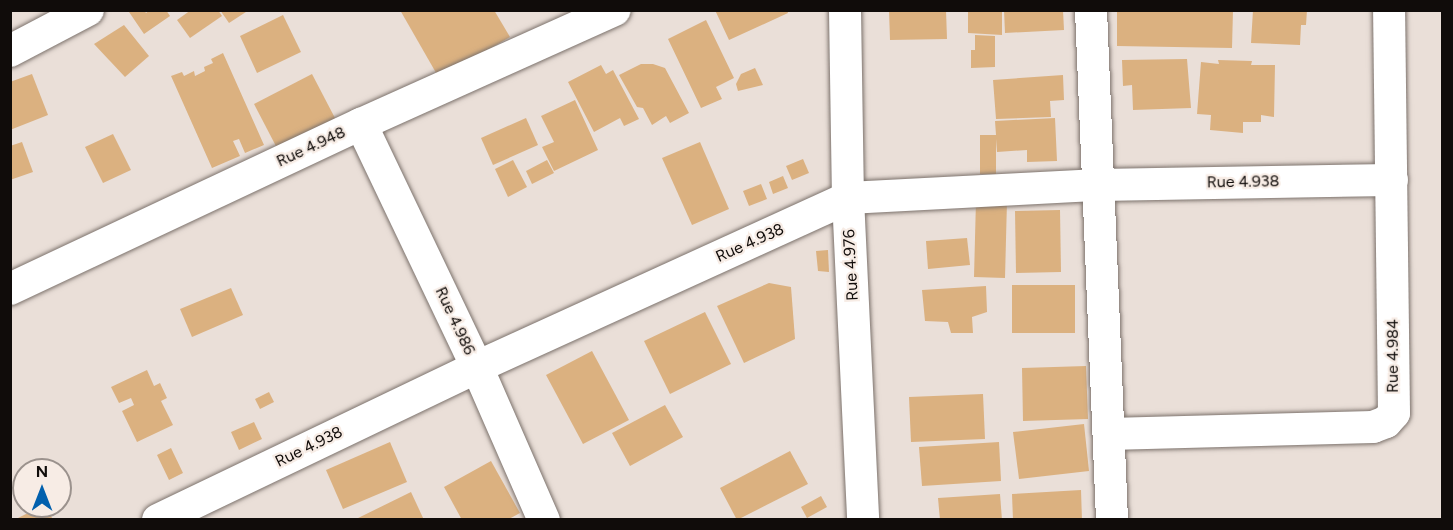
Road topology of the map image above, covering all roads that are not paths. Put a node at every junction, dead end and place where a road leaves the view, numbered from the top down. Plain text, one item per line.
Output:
1 (88, 10) edge
2 (615, 10) edge
3 (845, 10) edge
4 (1091, 10) edge
5 (1389, 10) edge
6 (10, 51) edge
7 (361, 124) junction
8 (1392, 180) junction
9 (1099, 185) junction
10 (848, 198) junction
11 (10, 289) edge
12 (477, 367) junction
13 (1109, 434) junction
14 (158, 519) edge
15 (544, 519) edge
16 (862, 519) edge
17 (1112, 519) edge

1 - 6 street
2 - 7 street, Rue 4.948
3 - 10 street, Rue 4.976
4 - 9 street
5 - 8 street, Rue 4.984
7 - 11 street, Rue 4.948
7 - 12 street, Rue 4.986
8 - 9 street, Rue 4.938
8 - 13 street, Rue 4.984
9 - 10 street, Rue 4.938
9 - 13 street
10 - 12 street, Rue 4.938
10 - 16 street, Rue 4.976
12 - 14 street, Rue 4.938
12 - 15 street, Rue 4.986
13 - 17 street

